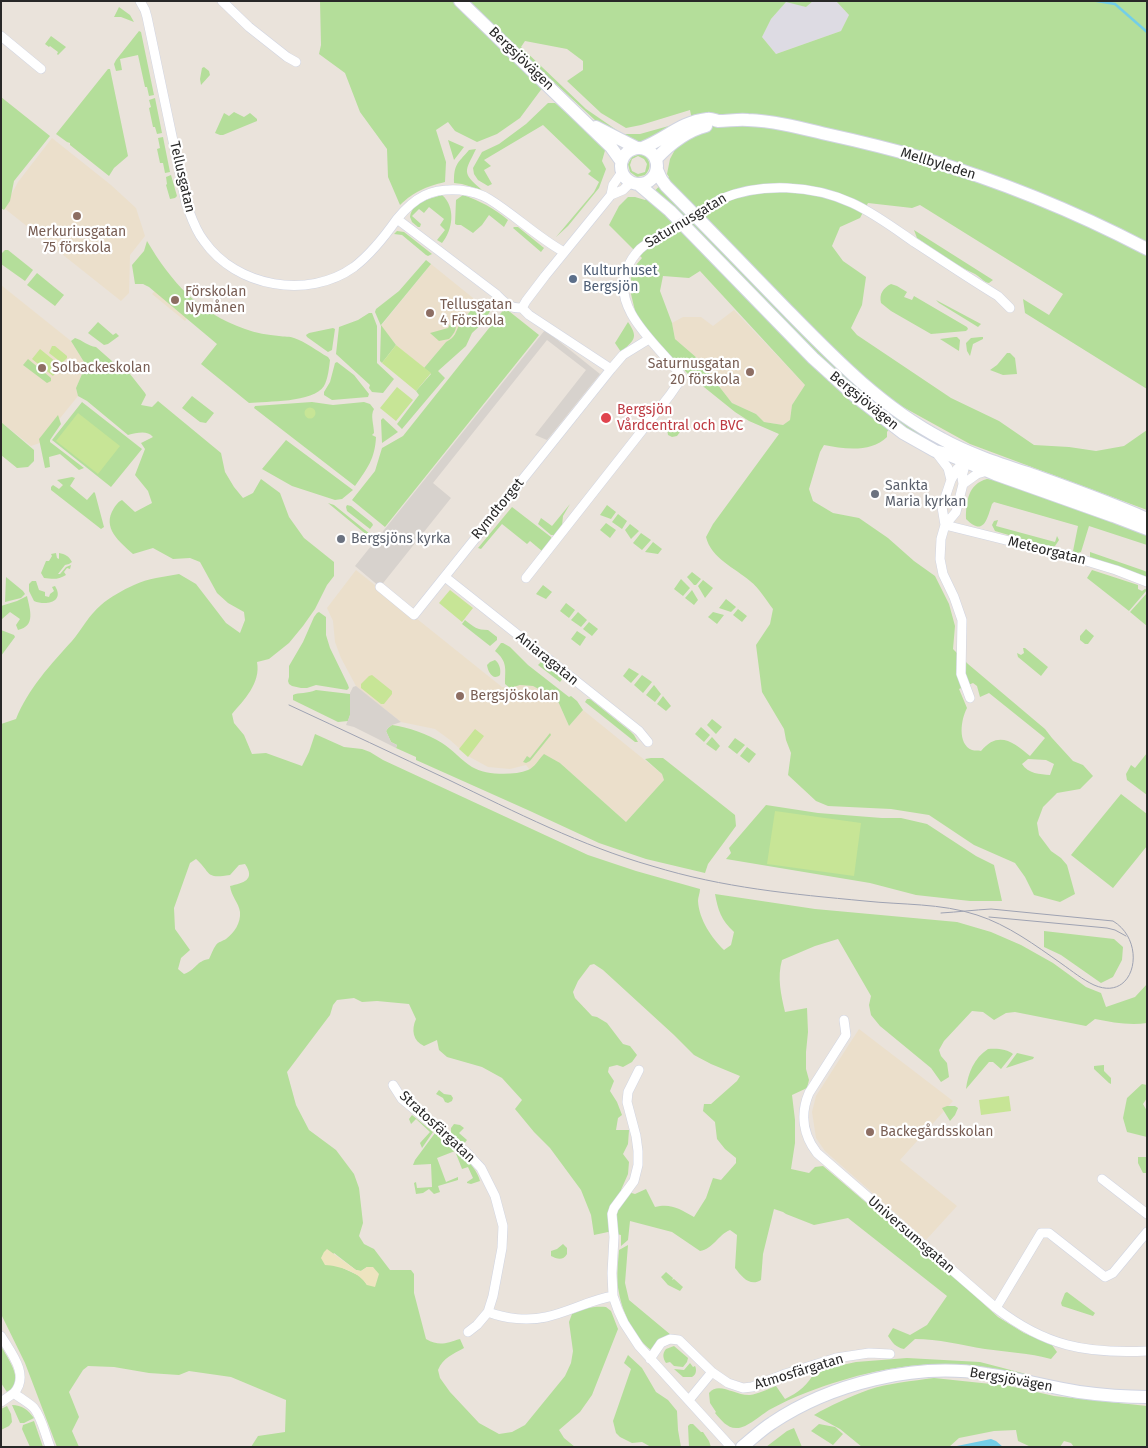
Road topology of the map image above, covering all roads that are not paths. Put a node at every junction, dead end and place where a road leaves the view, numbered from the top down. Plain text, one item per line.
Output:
1 (140, 1) edge
2 (222, 1) edge
3 (460, 1) edge
4 (1, 36) edge
5 (296, 62) dead end
6 (42, 69) dead end
7 (582, 117) junction
8 (718, 121) junction
9 (639, 148) junction
10 (656, 164) junction
11 (628, 175) junction
12 (397, 219) junction
13 (1147, 249) edge
14 (564, 252) junction
15 (522, 308) junction
16 (1010, 308) dead end
17 (649, 339) junction
18 (611, 369) junction
19 (935, 451) junction
20 (967, 456) junction
21 (987, 471) junction
22 (951, 480) junction
23 (963, 484) junction
24 (1147, 519) edge
25 (945, 525) junction
26 (1147, 530) edge
27 (445, 576) junction
28 (526, 578) dead end
29 (1147, 582) edge
30 (380, 587) dead end
31 (970, 698) dead end
32 (648, 742) dead end
33 (844, 1020) dead end
34 (639, 1070) dead end
35 (393, 1084) dead end
36 (1102, 1179) dead end
37 (1147, 1214) edge
38 (1147, 1232) edge
39 (613, 1296) junction
40 (996, 1308) junction
41 (488, 1312) junction
42 (468, 1332) dead end
43 (1, 1336) edge
44 (1147, 1351) edge
45 (890, 1354) dead end
46 (650, 1359) junction
47 (712, 1372) junction
48 (14, 1393) junction
49 (1147, 1397) edge
50 (689, 1400) junction
51 (1, 1402) edge
52 (50, 1447) edge
53 (731, 1447) edge
54 (742, 1447) edge

1 - 12 street, Tellusgatan
2 - 5 street
3 - 7 street, Bergsjövägen
4 - 6 street
7 - 9 street, Bergsjövägen
7 - 11 street, Bergsjövägen
8 - 9 street, Mellbyleden
8 - 10 street, Mellbyleden
8 - 13 street, Mellbyleden
9 - 10 street, Bergsjövägen
9 - 11 street
10 - 11 street
10 - 20 street, Bergsjövägen
11 - 14 street
11 - 19 street, Bergsjövägen
12 - 14 street, Tellusgatan
12 - 15 street
14 - 15 street
15 - 18 street
16 - 17 street, Saturnusgatan, bridge
17 - 18 street, Rymdtorget
17 - 28 street, Saturnusgatan
18 - 27 street, Rymdtorget
19 - 20 street, Bergsjövägen
19 - 22 street
20 - 21 street, Bergsjövägen
20 - 22 street
20 - 23 street
20 - 24 street, Bergsjövägen
21 - 23 street
21 - 26 street, Bergsjövägen
22 - 25 street
23 - 25 street
25 - 29 street, Meteorgatan
25 - 31 street
27 - 30 street, Rymdtorget
27 - 32 street, Aniaragatan
33 - 40 street, Universumsgatan
34 - 39 street
35 - 41 street, Stratosfärgatan
36 - 37 street
38 - 40 street
39 - 41 street
39 - 46 street
40 - 44 street, Universumsgatan
41 - 42 street, Stratosfärgatan
43 - 48 street
45 - 47 street, Atmosfärgatan
46 - 47 street, Atmosfärgatan
46 - 50 street
47 - 50 street
48 - 51 street
48 - 52 street
49 - 54 street, Bergsjövägen
50 - 53 street

